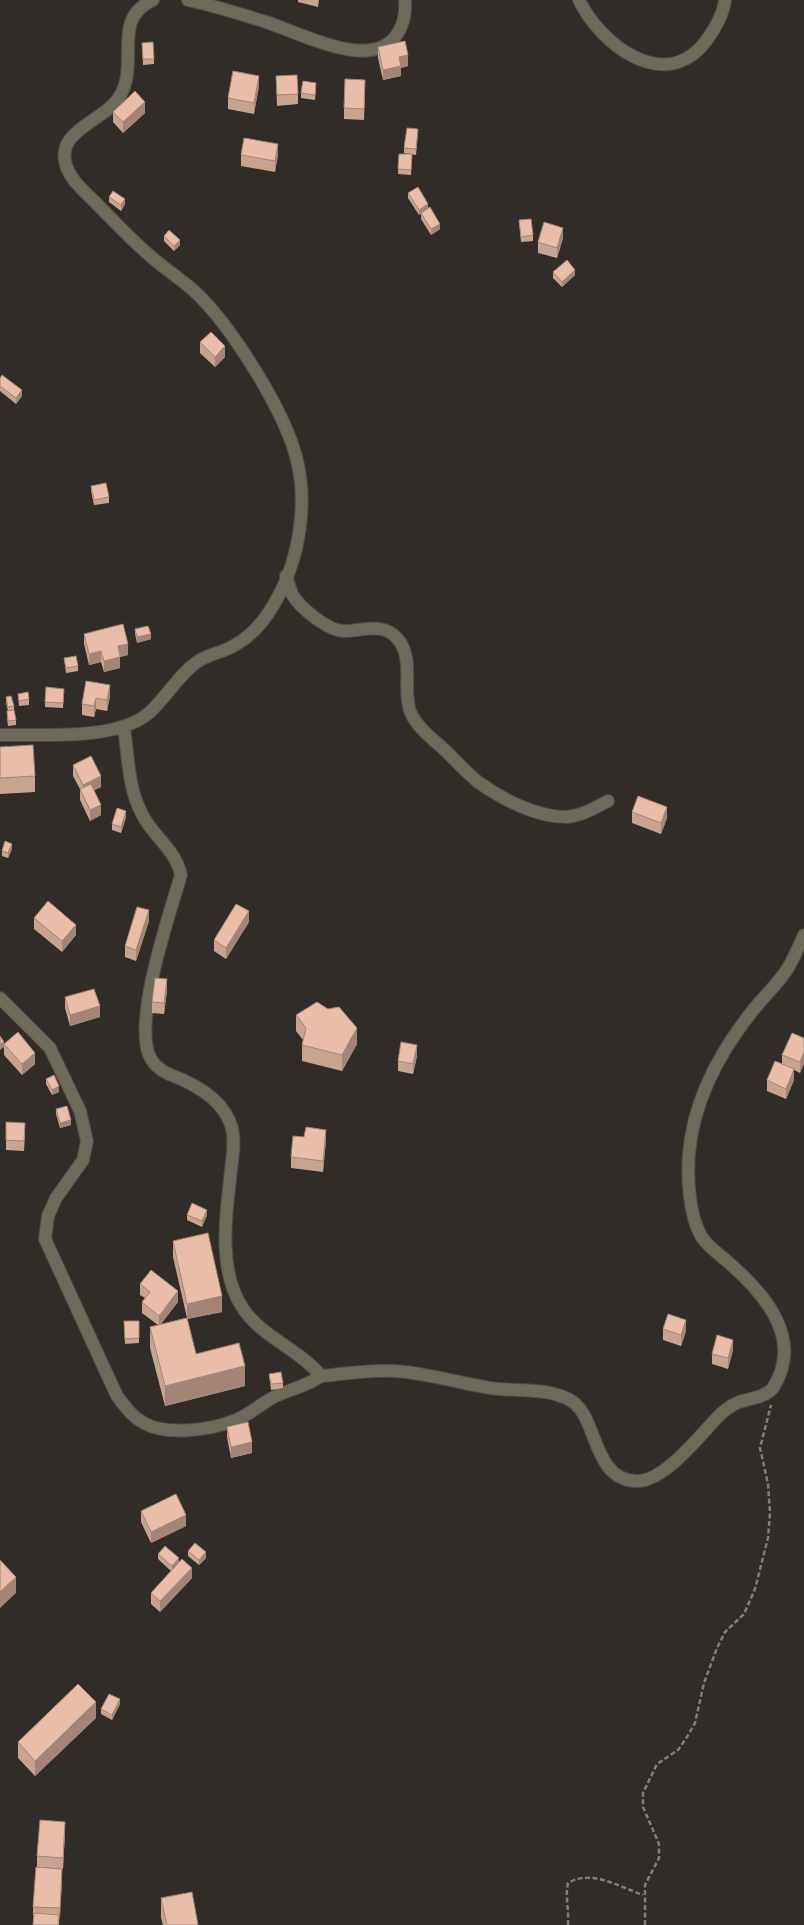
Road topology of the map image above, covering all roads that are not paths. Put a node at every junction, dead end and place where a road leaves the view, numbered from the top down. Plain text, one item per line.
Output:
1 (153, 0) edge
2 (188, 0) edge
3 (406, 0) edge
4 (578, 0) edge
5 (725, 0) edge
6 (286, 576) junction
7 (124, 727) junction
8 (0, 735) edge
9 (608, 801) dead end
10 (804, 935) edge
11 (0, 998) edge
12 (321, 1376) junction

1 - 6 street
2 - 3 street
4 - 5 street
6 - 7 street
6 - 9 street
7 - 8 street
7 - 12 street
10 - 12 street
11 - 12 street

